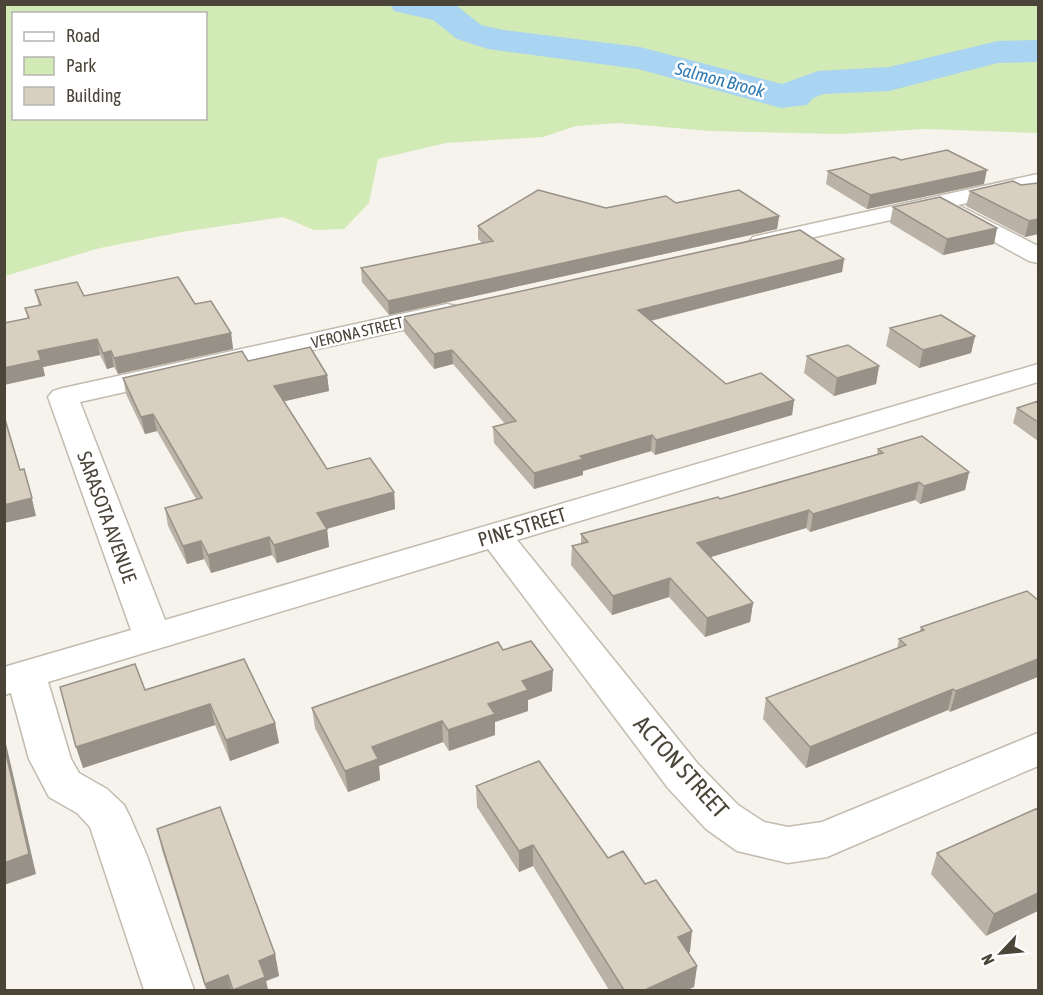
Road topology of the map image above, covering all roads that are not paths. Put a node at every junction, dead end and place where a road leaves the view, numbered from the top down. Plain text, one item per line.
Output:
1 (1038, 181) edge
2 (940, 202) junction
3 (737, 247) edge
4 (1038, 256) edge
5 (470, 307) edge
6 (1038, 373) edge
7 (63, 397) joint
8 (495, 535) junction
9 (152, 636) junction
10 (15, 677) edge
11 (1038, 749) edge
12 (169, 990) edge

1 - 2 street
2 - 3 street
2 - 4 street
5 - 7 street, VERONA STREET
6 - 8 street, PINE STREET
7 - 9 street, SARASOTA AVENUE
8 - 9 street, PINE STREET
8 - 11 street, ACTON STREET
9 - 10 street, PINE STREET
10 - 12 street

